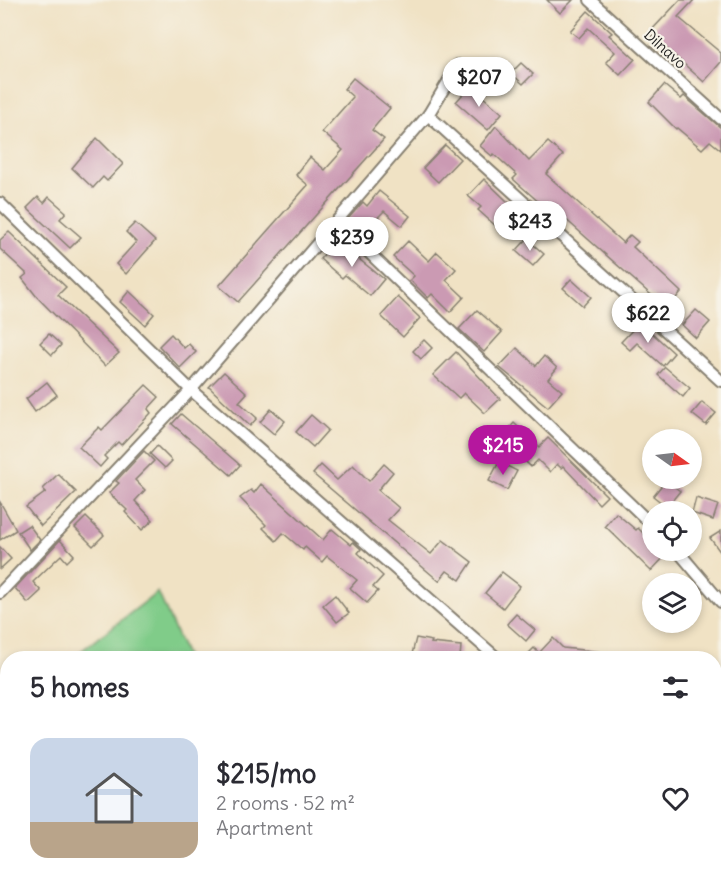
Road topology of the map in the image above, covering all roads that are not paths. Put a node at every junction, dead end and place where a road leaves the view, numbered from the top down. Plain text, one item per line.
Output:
1 (590, 0) edge
2 (458, 65) dead end
3 (428, 115) junction
4 (721, 119) edge
5 (0, 203) edge
6 (336, 222) junction
7 (721, 381) edge
8 (191, 390) junction
9 (642, 515) edge
10 (686, 561) edge
11 (0, 593) edge
12 (721, 602) edge
13 (489, 651) edge

1 - 4 street, Dilnavo
2 - 3 street
3 - 6 street
3 - 7 street
5 - 8 street
6 - 8 street
6 - 9 street
8 - 11 street
8 - 13 street
10 - 12 street

